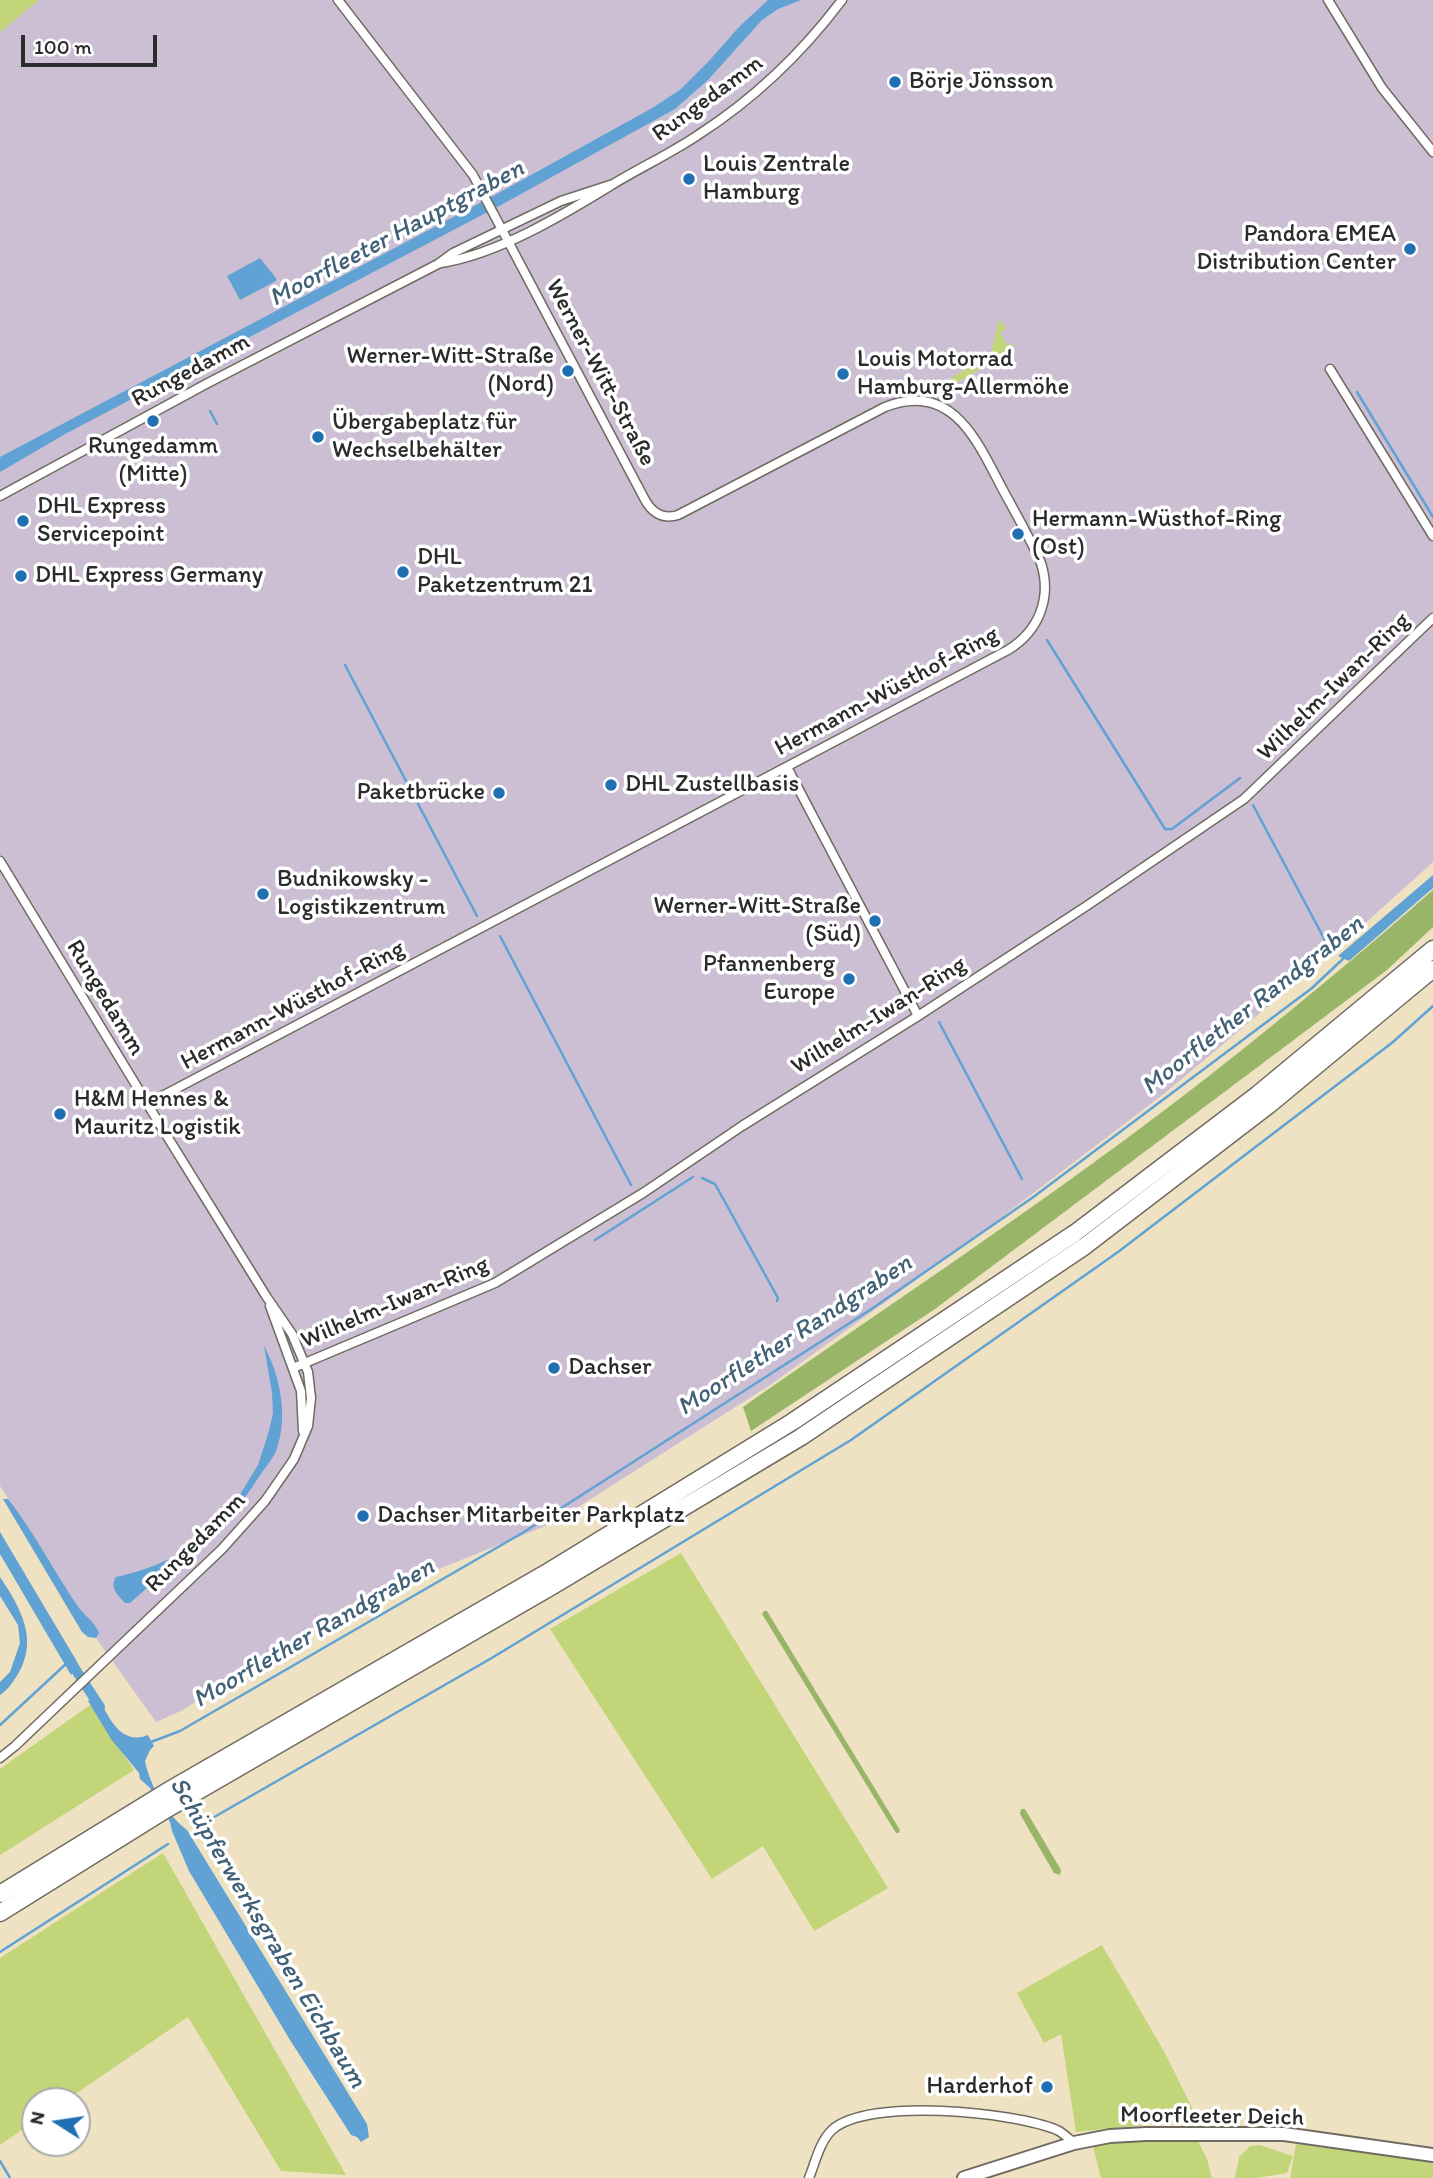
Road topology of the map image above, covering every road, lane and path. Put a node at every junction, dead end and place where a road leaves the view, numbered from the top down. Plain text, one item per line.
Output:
1 (338, 0) edge
2 (842, 0) edge
3 (1328, 0) edge
4 (1433, 152) edge
5 (613, 184) junction
6 (502, 228) junction
7 (509, 241) junction
8 (438, 264) junction
9 (1331, 369) dead end
10 (0, 496) edge
11 (665, 517) joint
12 (1433, 536) edge
13 (1433, 618) edge
14 (787, 767) junction
15 (0, 861) edge
16 (1433, 949) edge
17 (1433, 969) edge
18 (918, 1016) junction
19 (148, 1104) junction
20 (266, 1296) junction
21 (305, 1363) junction
22 (293, 1368) junction
23 (302, 1441) junction
24 (0, 1758) edge
25 (169, 1799) junction
26 (154, 1808) junction
27 (0, 1894) edge
28 (0, 1913) edge
29 (1074, 2143) junction
30 (1433, 2155) edge
31 (808, 2178) edge
32 (964, 2178) edge

1 - 6 street, Werner-Witt-Straße
2 - 5 street, Rungedamm
3 - 4 street
5 - 6 street, Rungedamm
5 - 7 street, Rungedamm
6 - 7 street, Werner-Witt-Straße
6 - 8 street, Rungedamm
7 - 8 street, Rungedamm
7 - 11 street, Werner-Witt-Straße
8 - 10 street, Rungedamm
9 - 12 street
11 - 14 street, Hermann-Wüsthof-Ring
13 - 18 street, Wilhelm-Iwan-Ring
14 - 18 street
14 - 19 street, Hermann-Wüsthof-Ring
15 - 19 street, Rungedamm
16 - 25 highway
17 - 25 highway
18 - 21 street, Wilhelm-Iwan-Ring
19 - 20 street, Rungedamm
20 - 21 street, Rungedamm
20 - 22 street, Rungedamm
21 - 22 street, Wilhelm-Iwan-Ring
21 - 23 street, Rungedamm
22 - 23 street, Rungedamm
23 - 24 street, Rungedamm
25 - 26 highway
26 - 27 highway
26 - 28 highway
29 - 30 street, Moorfleeter Deich
29 - 31 street
29 - 32 street, Moorfleeter Deich

